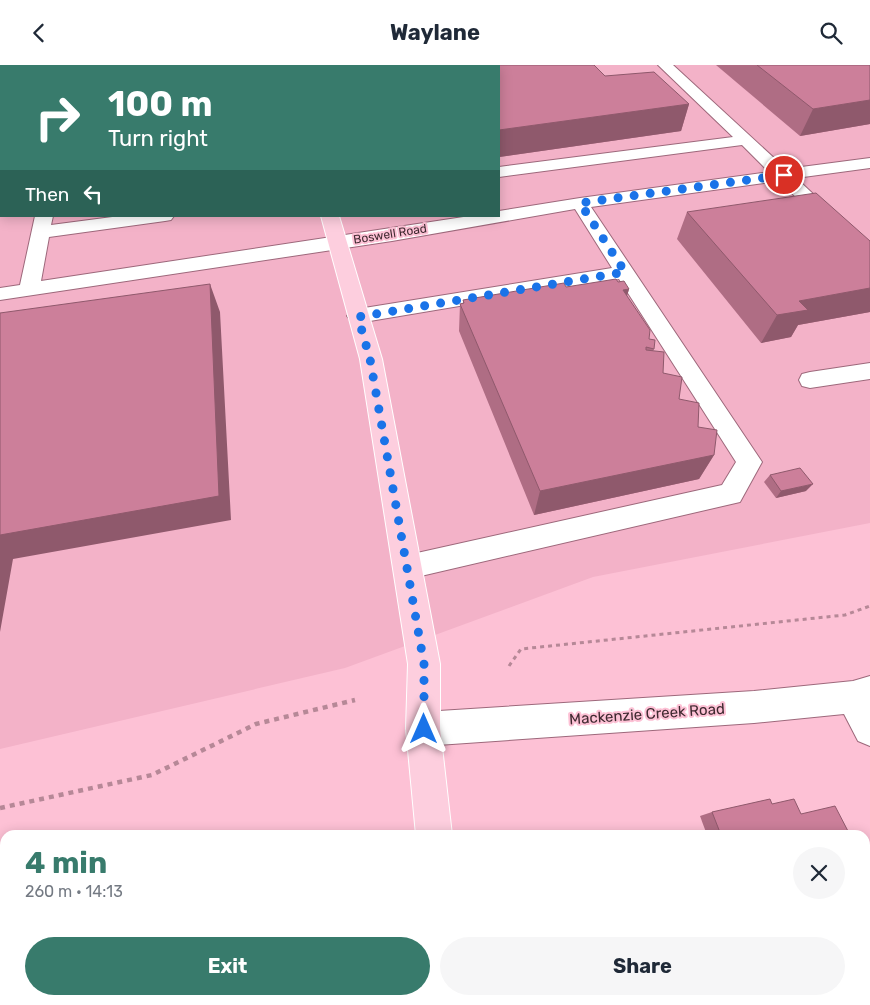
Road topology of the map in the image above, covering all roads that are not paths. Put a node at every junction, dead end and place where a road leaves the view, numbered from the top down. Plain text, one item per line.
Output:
1 (664, 65) edge
2 (746, 140) junction
3 (870, 163) edge
4 (500, 172) edge
5 (784, 175) junction
6 (580, 203) junction
7 (500, 216) edge
8 (150, 217) edge
9 (330, 217) edge
10 (493, 217) edge
11 (42, 224) edge
12 (338, 242) junction
13 (870, 257) edge
14 (625, 272) junction
15 (30, 290) junction
16 (0, 294) edge
17 (358, 317) junction
18 (870, 371) edge
19 (810, 380) dead end
20 (408, 567) junction
21 (861, 694) edge
22 (424, 729) junction
23 (870, 729) edge
24 (434, 830) edge

1 - 2 street
2 - 4 street
2 - 5 street
3 - 5 street, Boswell Road
5 - 6 street, Boswell Road
5 - 13 street
6 - 7 street, Boswell Road
6 - 14 street
8 - 11 street
9 - 12 main road
10 - 12 street, Boswell Road
11 - 15 street
12 - 15 street, Boswell Road
12 - 17 main road
14 - 17 street
14 - 20 street
15 - 16 street, Boswell Road
17 - 20 main road
18 - 19 street
20 - 22 main road
21 - 22 street, Mackenzie Creek Road
21 - 23 street
22 - 24 main road

